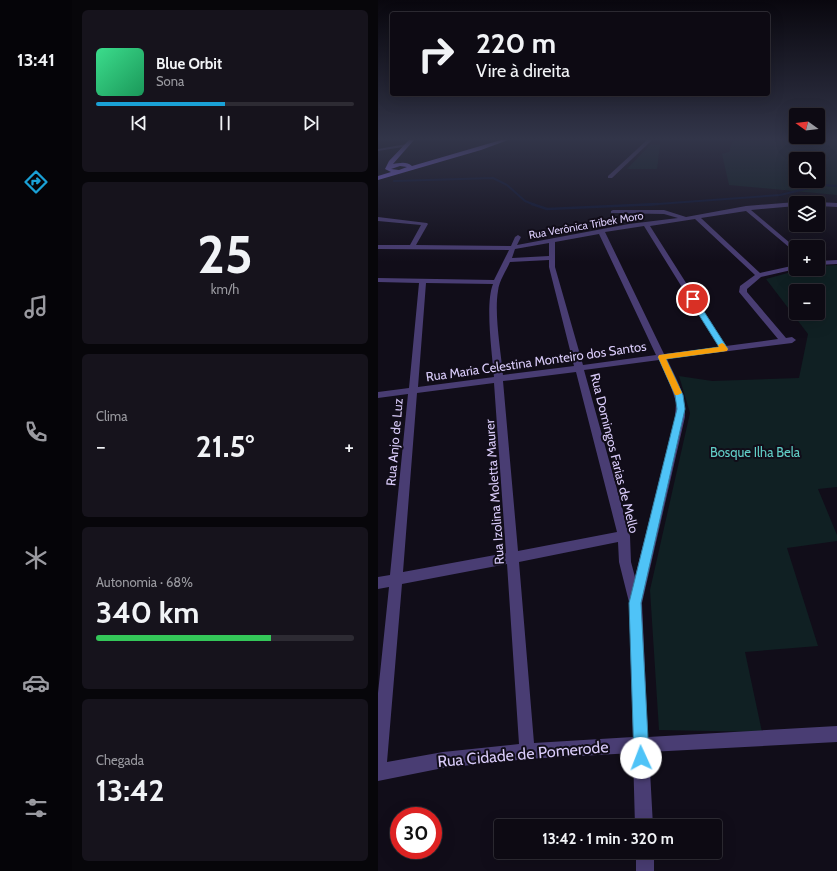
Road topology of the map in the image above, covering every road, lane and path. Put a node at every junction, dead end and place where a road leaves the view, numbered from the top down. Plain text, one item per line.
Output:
1 (789, 205) edge
2 (825, 205) edge
3 (837, 206) edge
4 (746, 208) junction
5 (612, 212) dead end
6 (696, 217) junction
7 (686, 218) junction
8 (378, 219) edge
9 (646, 224) junction
10 (601, 231) junction
11 (518, 237) dead end
12 (552, 240) junction
13 (789, 245) edge
14 (378, 247) edge
15 (412, 247) junction
16 (514, 248) junction
17 (551, 258) junction
18 (507, 260) junction
19 (837, 262) edge
20 (825, 263) edge
21 (789, 269) edge
22 (759, 275) junction
23 (378, 280) edge
24 (423, 281) junction
25 (497, 282) junction
26 (724, 349) junction
27 (662, 357) junction
28 (580, 368) junction
29 (499, 379) junction
30 (413, 390) junction
31 (378, 395) edge
32 (624, 536) junction
33 (513, 557) junction
34 (396, 579) junction
35 (378, 582) edge
36 (635, 603) junction
37 (837, 734) edge
38 (641, 744) junction
39 (527, 751) junction
40 (378, 772) edge
41 (644, 819) edge
42 (645, 859) edge
43 (645, 871) edge

1 - 4 street, Rua Verônica Tribek Moro
2 - 3 street
4 - 6 street, Rua Verônica Tribek Moro
4 - 13 street
5 - 7 street
6 - 7 street, Rua Verônica Tribek Moro
6 - 22 street
7 - 9 street, Rua Verônica Tribek Moro
8 - 15 street
9 - 10 street, Rua Verônica Tribek Moro
9 - 26 street
10 - 12 street, Rua Verônica Tribek Moro
10 - 27 street
11 - 16 street, Rua Izolina Moletta Maurer
12 - 16 street, Rua Verônica Tribek Moro
12 - 17 street, Rua Domingos Farias de Mello
14 - 15 street, Rua Verônica Tribek Moro
15 - 16 street, Rua Verônica Tribek Moro
16 - 18 street, Rua Izolina Moletta Maurer
17 - 18 street
17 - 28 street, Rua Domingos Farias de Mello
18 - 25 street, Rua Izolina Moletta Maurer
19 - 20 street
21 - 22 street
22 - 26 street, Rua Maria Celestina Monteiro dos Santos
23 - 24 street
24 - 25 street
24 - 30 street, Rua Anjo de Luz
25 - 29 street, Rua Izolina Moletta Maurer
26 - 27 street, Rua Maria Celestina Monteiro dos Santos
27 - 28 street, Rua Maria Celestina Monteiro dos Santos
27 - 36 street
28 - 29 street, Rua Maria Celestina Monteiro dos Santos
28 - 32 street, Rua Domingos Farias de Mello
29 - 30 street, Rua Maria Celestina Monteiro dos Santos
29 - 33 street, Rua Izolina Moletta Maurer
30 - 31 street, Rua Maria Celestina Monteiro dos Santos
30 - 34 street, Rua Anjo de Luz
32 - 33 street
32 - 36 street, Rua Domingos Farias de Mello
33 - 34 street
33 - 39 street, Rua Izolina Moletta Maurer
34 - 35 street
34 - 40 street, Rua Anjo de Luz
36 - 38 street
37 - 38 street, Rua Cidade de Pomerode
38 - 39 street, Rua Cidade de Pomerode
38 - 41 street
39 - 40 street, Rua Cidade de Pomerode
42 - 43 street

